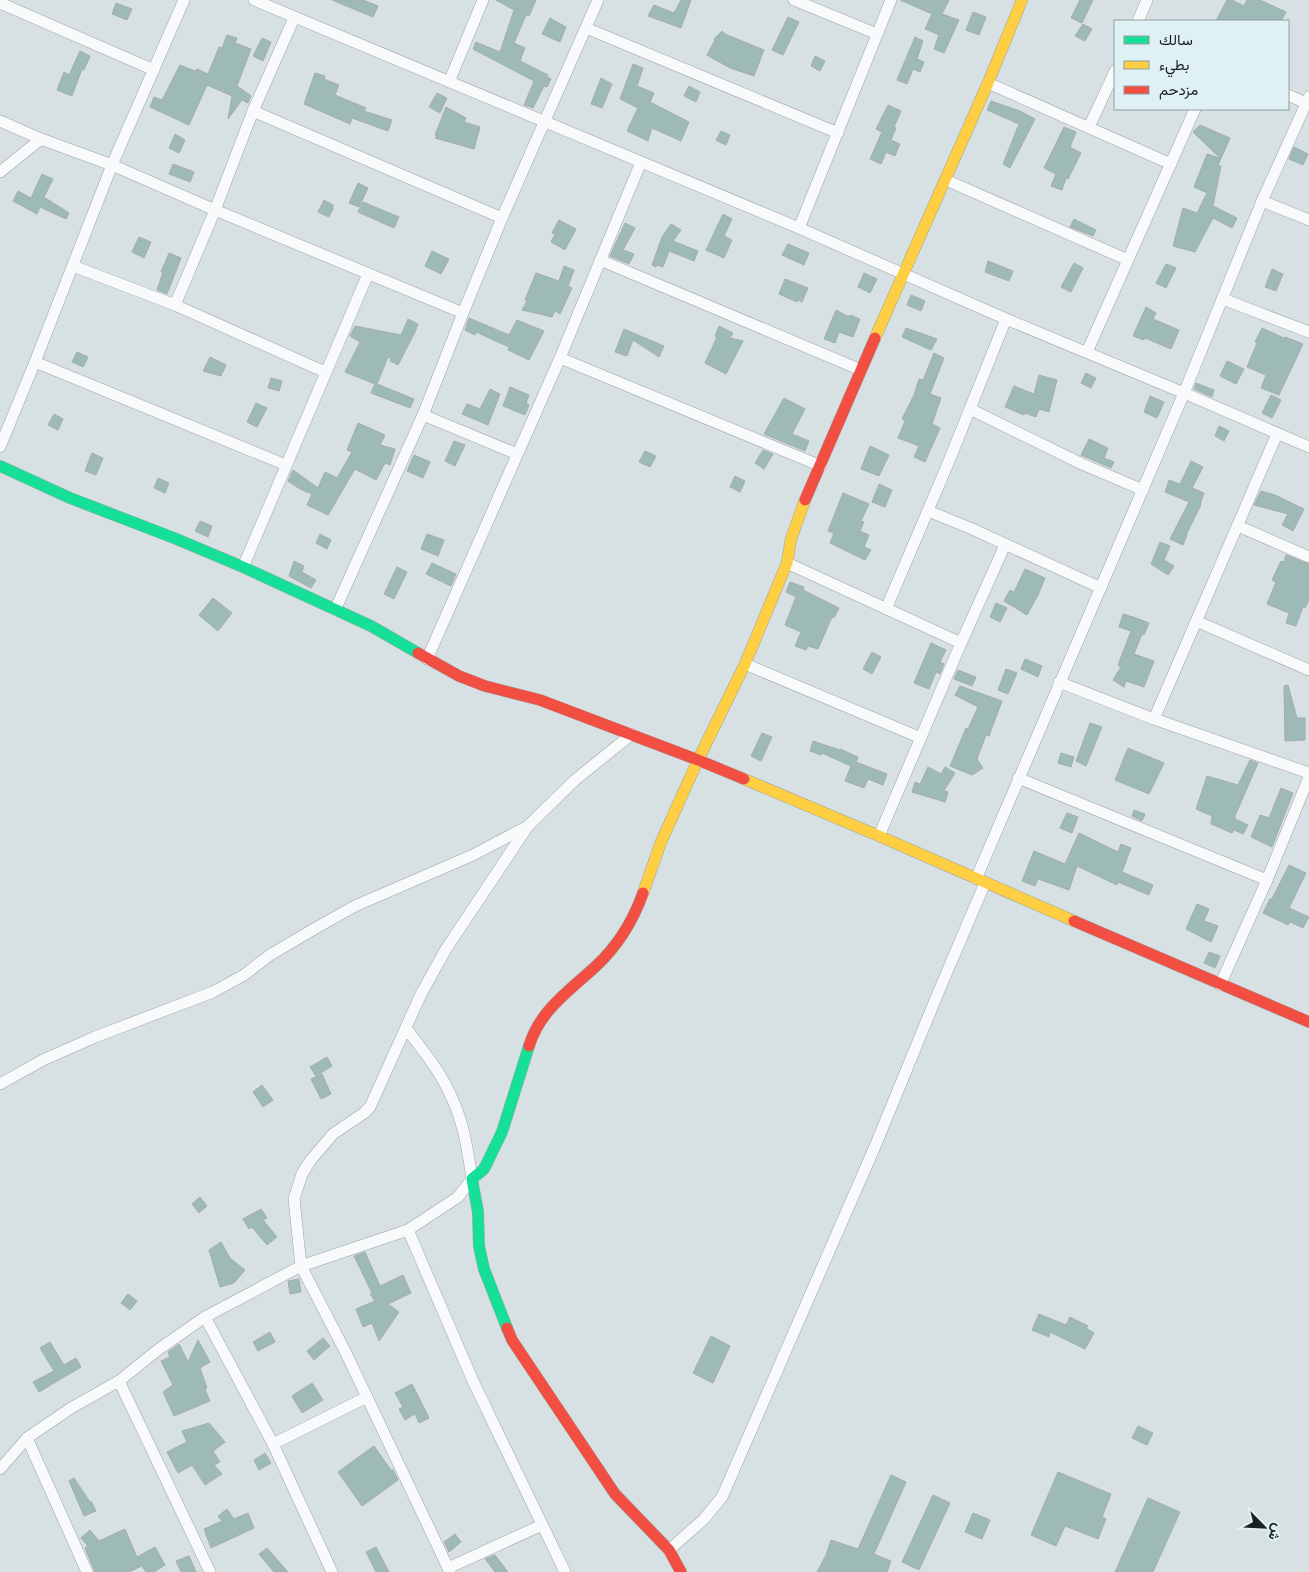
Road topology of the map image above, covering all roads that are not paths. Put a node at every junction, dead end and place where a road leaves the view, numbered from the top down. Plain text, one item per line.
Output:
1 (184, 0) edge
2 (254, 0) edge
3 (483, 0) edge
4 (598, 0) edge
5 (794, 0) edge
6 (891, 0) edge
7 (1022, 0) edge
8 (1147, 0) edge
9 (0, 3) edge
10 (294, 18) junction
11 (1138, 20) edge
12 (586, 28) junction
13 (877, 34) junction
14 (154, 70) junction
15 (1114, 73) edge
16 (449, 82) junction
17 (988, 83) junction
18 (1289, 95) edge
19 (1308, 100) edge
20 (1195, 110) edge
21 (252, 111) junction
22 (0, 121) edge
23 (544, 121) junction
24 (1089, 127) junction
25 (838, 133) junction
26 (41, 139) junction
27 (641, 162) junction
28 (1171, 164) junction
29 (112, 165) junction
30 (0, 172) edge
31 (946, 180) junction
32 (1262, 201) junction
33 (216, 210) junction
34 (502, 218) junction
35 (1309, 220) edge
36 (799, 228) junction
37 (600, 260) junction
38 (1128, 260) junction
39 (74, 266) junction
40 (368, 274) junction
41 (904, 275) junction
42 (1223, 299) junction
43 (175, 305) junction
44 (463, 313) junction
45 (1006, 320) junction
46 (1309, 332) edge
47 (1087, 352) junction
48 (560, 358) junction
49 (35, 362) junction
50 (862, 370) junction
51 (325, 372) junction
52 (1184, 393) junction
53 (970, 410) junction
54 (423, 415) junction
55 (1277, 434) junction
56 (0, 447) edge
57 (1309, 447) edge
58 (517, 454) junction
59 (286, 465) junction
60 (0, 466) edge
61 (821, 466) junction
62 (1143, 490) junction
63 (928, 511) junction
64 (1238, 526) junction
65 (1005, 544) junction
66 (1309, 557) edge
67 (787, 563) junction
68 (243, 567) junction
69 (1101, 588) junction
70 (886, 609) junction
71 (335, 610) junction
72 (1196, 621) junction
73 (961, 643) junction
74 (427, 659) junction
75 (745, 664) junction
76 (1309, 670) edge
77 (1059, 682) junction
78 (1154, 719) junction
79 (632, 734) junction
80 (920, 738) junction
81 (698, 760) junction
82 (1309, 773) edge
83 (1309, 777) edge
84 (1018, 778) junction
85 (528, 826) junction
86 (879, 836) junction
87 (1267, 880) junction
88 (980, 881) junction
89 (1220, 985) junction
90 (1309, 1022) edge
91 (406, 1028) junction
92 (0, 1084) edge
93 (472, 1178) junction
94 (408, 1230) junction
95 (301, 1266) junction
96 (205, 1317) junction
97 (118, 1381) junction
98 (367, 1397) junction
99 (26, 1438) junction
100 (273, 1444) junction
101 (0, 1468) edge
102 (542, 1525) junction
103 (669, 1550) junction
104 (449, 1570) edge
105 (87, 1572) edge
106 (210, 1572) edge
107 (332, 1572) edge
108 (565, 1572) edge
109 (681, 1572) edge

1 - 14 street
2 - 10 street
3 - 16 street
4 - 12 street
5 - 13 street
6 - 13 street
7 - 17 street
8 - 11 street
9 - 14 street
10 - 16 street
10 - 21 street
12 - 23 street
12 - 25 street
13 - 25 street
14 - 29 street
15 - 24 street
16 - 23 street
17 - 24 street
17 - 31 street
18 - 19 street
19 - 32 street
20 - 28 street
21 - 33 street
21 - 34 street
22 - 26 street
23 - 27 street
23 - 34 street
24 - 28 street
25 - 36 street
26 - 29 street
26 - 30 street
27 - 36 street
27 - 37 street
28 - 38 street
29 - 33 street
29 - 39 street
31 - 38 street
31 - 41 street
32 - 35 street
32 - 42 street
33 - 40 street
33 - 43 street
34 - 44 street
36 - 41 street
37 - 48 street
37 - 50 street
38 - 47 street
39 - 43 street
39 - 49 street
40 - 44 street
40 - 51 street
41 - 45 street
41 - 50 street
42 - 46 street
42 - 52 street
43 - 51 street
44 - 54 street
45 - 47 street
45 - 53 street
47 - 52 street
48 - 58 street
48 - 61 street
49 - 56 street
49 - 59 street
50 - 61 street
51 - 59 street
52 - 55 street
52 - 62 street
53 - 62 street
53 - 63 street
54 - 58 street
54 - 71 street
55 - 57 street
55 - 64 street
58 - 74 street
59 - 68 street
60 - 68 street
61 - 67 street
62 - 69 street
63 - 65 street
63 - 70 street
64 - 66 street
64 - 72 street
65 - 69 street
65 - 73 street
67 - 70 street
67 - 75 street
68 - 71 street
69 - 77 street
70 - 73 street
71 - 74 street
72 - 76 street
72 - 78 street
73 - 80 street
74 - 79 street
75 - 80 street
75 - 81 street
77 - 78 street
77 - 84 street
78 - 82 street
79 - 81 street
79 - 85 street
80 - 86 street
81 - 86 street
81 - 93 street
83 - 87 street
84 - 87 street
84 - 88 street
85 - 91 street
85 - 92 street
86 - 88 street
87 - 89 street
88 - 89 street
88 - 103 street
89 - 90 street
91 - 93 street
91 - 95 street
93 - 94 street
93 - 103 street
94 - 95 street
94 - 102 street
95 - 96 street
95 - 98 street
96 - 97 street
96 - 100 street
97 - 99 street
97 - 106 street
98 - 100 street
98 - 104 street
99 - 101 street
99 - 105 street
100 - 107 street
102 - 104 street
102 - 108 street
103 - 109 street

